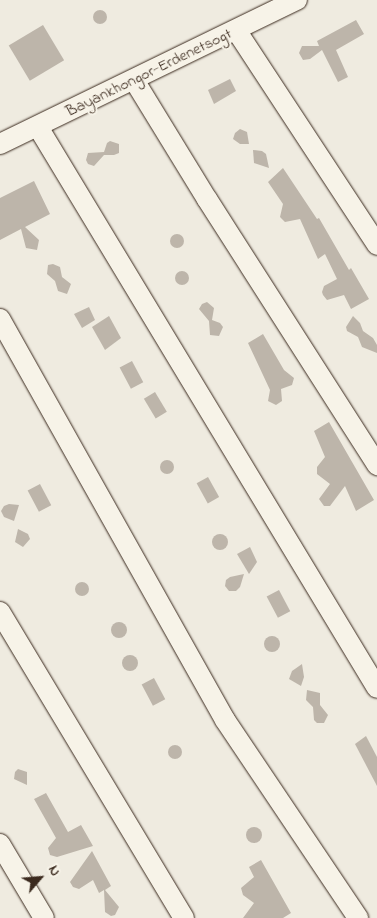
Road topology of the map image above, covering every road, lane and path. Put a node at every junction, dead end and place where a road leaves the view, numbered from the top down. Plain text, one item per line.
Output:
1 (297, 0) edge
2 (236, 30) junction
3 (134, 80) junction
4 (38, 127) junction
5 (0, 144) edge
6 (377, 245) edge
7 (0, 319) edge
8 (377, 465) edge
9 (0, 612) edge
10 (377, 688) edge
11 (0, 844) edge
12 (44, 918) edge
13 (184, 918) edge
14 (358, 918) edge

1 - 2 street, Bayankhongor-Erdenetsogt
2 - 3 street, Bayankhongor-Erdenetsogt
2 - 6 street
3 - 4 street, Bayankhongor-Erdenetsogt
3 - 8 street
4 - 5 street, Bayankhongor-Erdenetsogt
4 - 10 street
7 - 14 street
9 - 13 street
11 - 12 street

